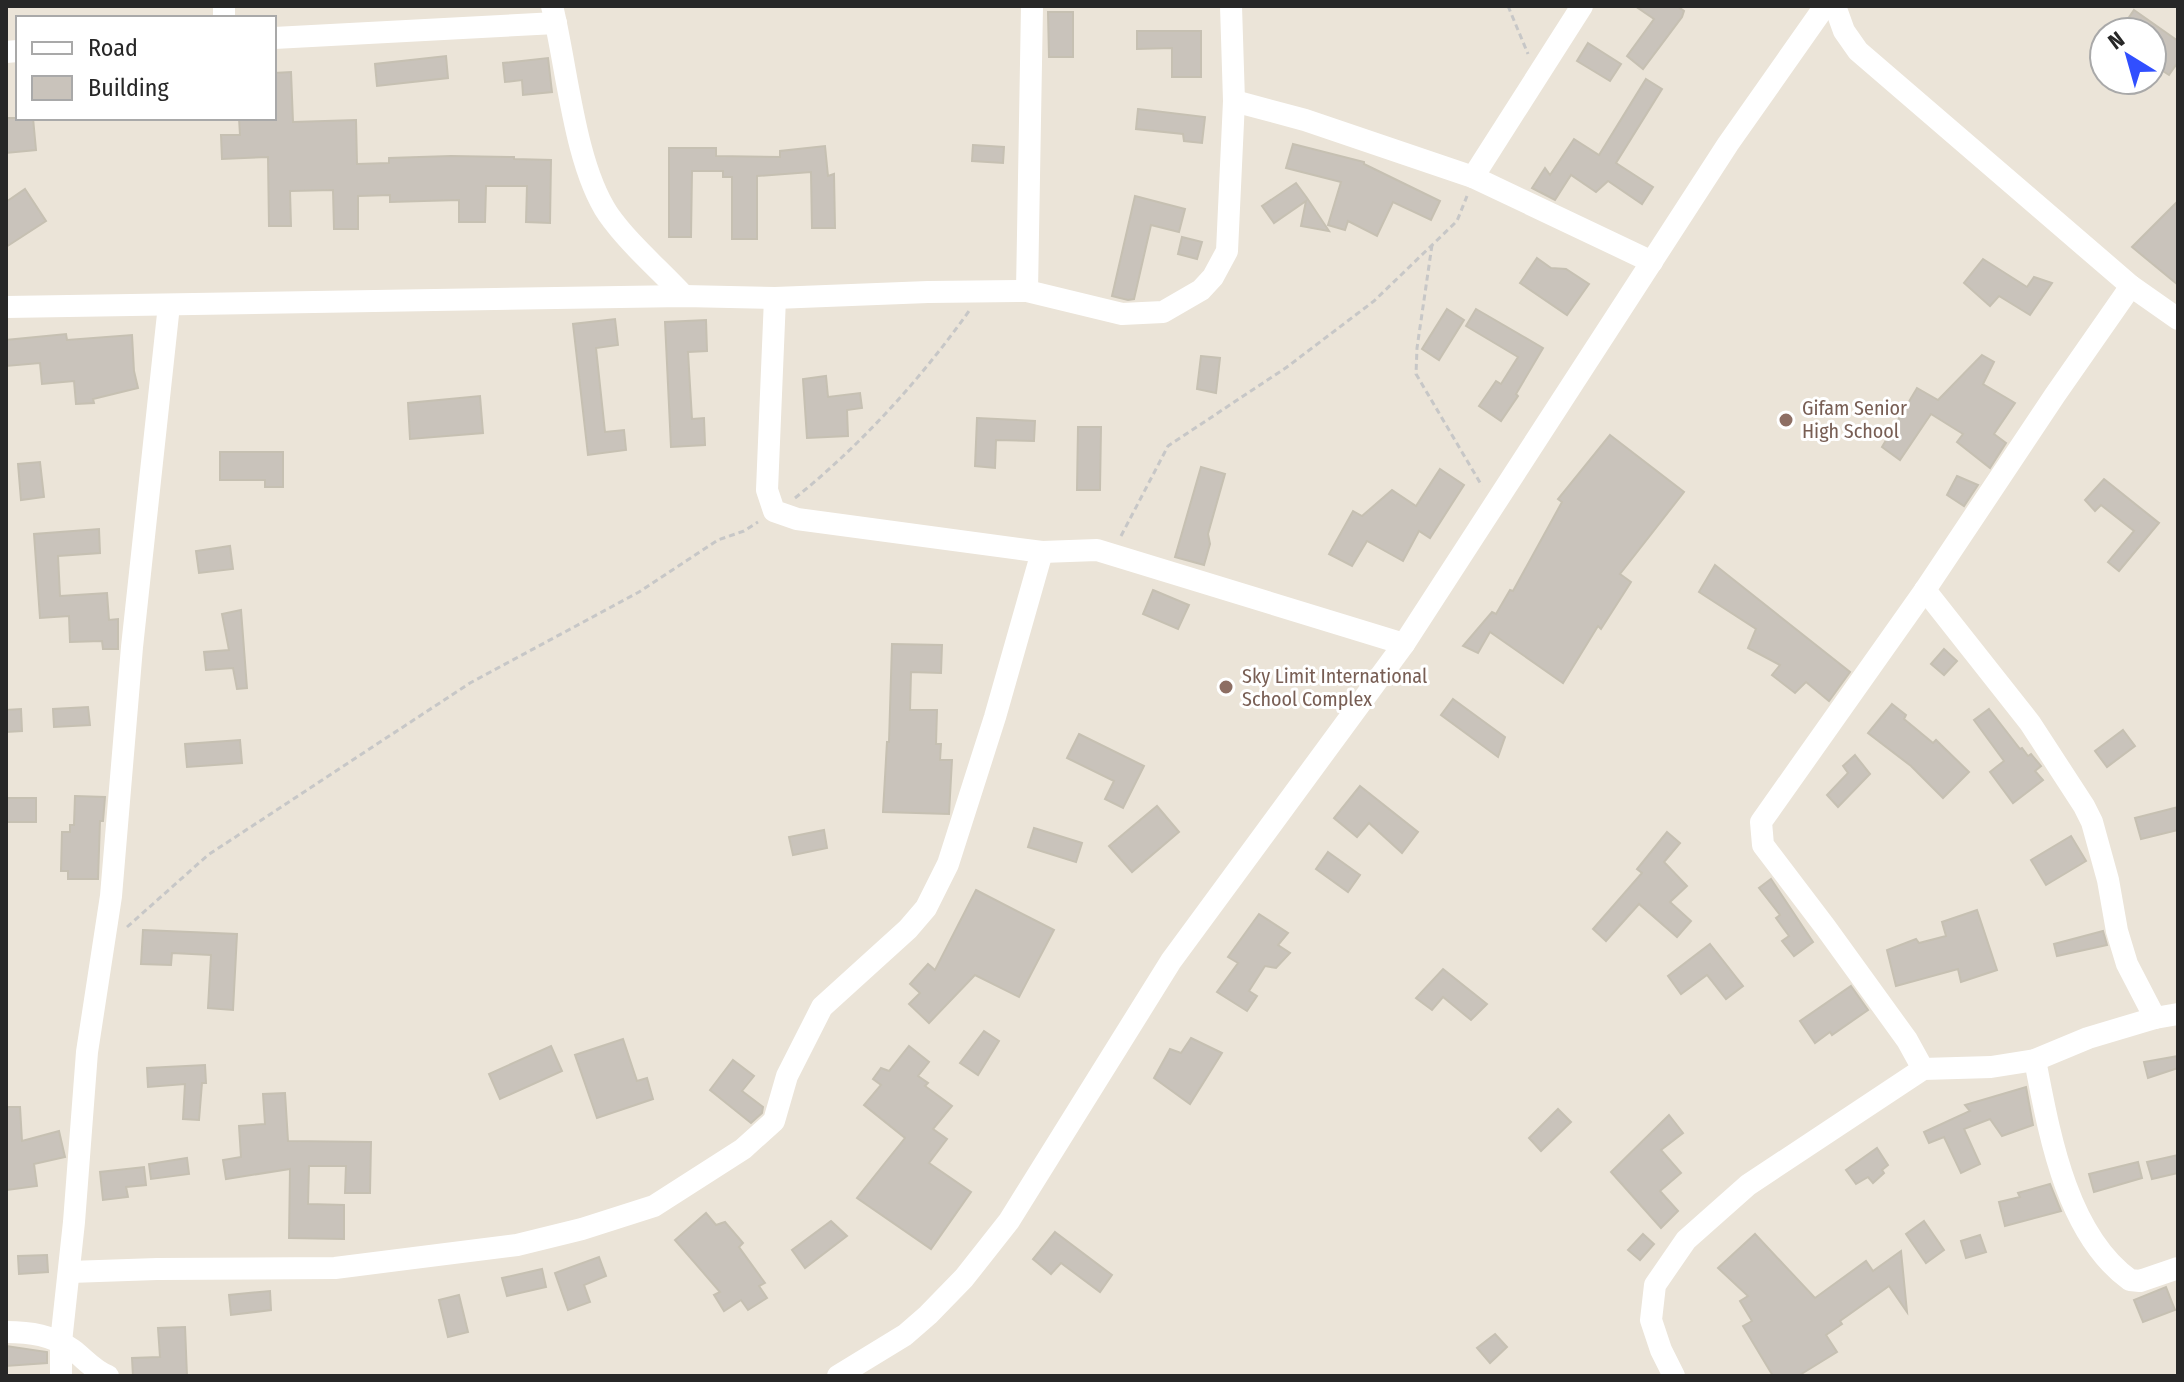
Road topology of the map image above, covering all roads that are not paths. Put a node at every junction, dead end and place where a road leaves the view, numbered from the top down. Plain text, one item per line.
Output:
1 (1032, 6) edge
2 (1231, 6) edge
3 (1582, 6) edge
4 (1825, 6) edge
5 (1835, 6) edge
6 (554, 14) edge
7 (276, 38) edge
8 (1234, 101) junction
9 (1473, 177) junction
10 (1652, 262) junction
11 (2131, 286) junction
12 (1027, 291) junction
13 (684, 296) junction
14 (775, 298) junction
15 (169, 305) junction
16 (6, 307) edge
17 (2178, 319) edge
18 (1042, 552) junction
19 (1925, 590) junction
20 (1404, 644) junction
21 (2178, 1014) edge
22 (2155, 1018) junction
23 (2035, 1060) junction
24 (1923, 1069) junction
25 (2178, 1268) edge
26 (70, 1272) junction
27 (6, 1332) edge
28 (61, 1342) junction
29 (61, 1376) edge
30 (108, 1376) edge
31 (838, 1376) edge
32 (1674, 1376) edge

1 - 12 street
2 - 8 street
3 - 9 street
4 - 10 street
5 - 11 street
6 - 7 street
6 - 13 street
8 - 9 street
8 - 12 street
9 - 10 street
10 - 20 street
11 - 17 street
11 - 19 street
12 - 14 street
13 - 14 street
13 - 15 street
14 - 18 street
15 - 16 street
15 - 26 street
18 - 20 street
18 - 26 street
19 - 22 street
19 - 24 street
20 - 31 street
21 - 22 street
22 - 23 street
23 - 24 street
23 - 25 street
24 - 32 street
26 - 28 street
27 - 28 street
28 - 29 street
28 - 30 street

